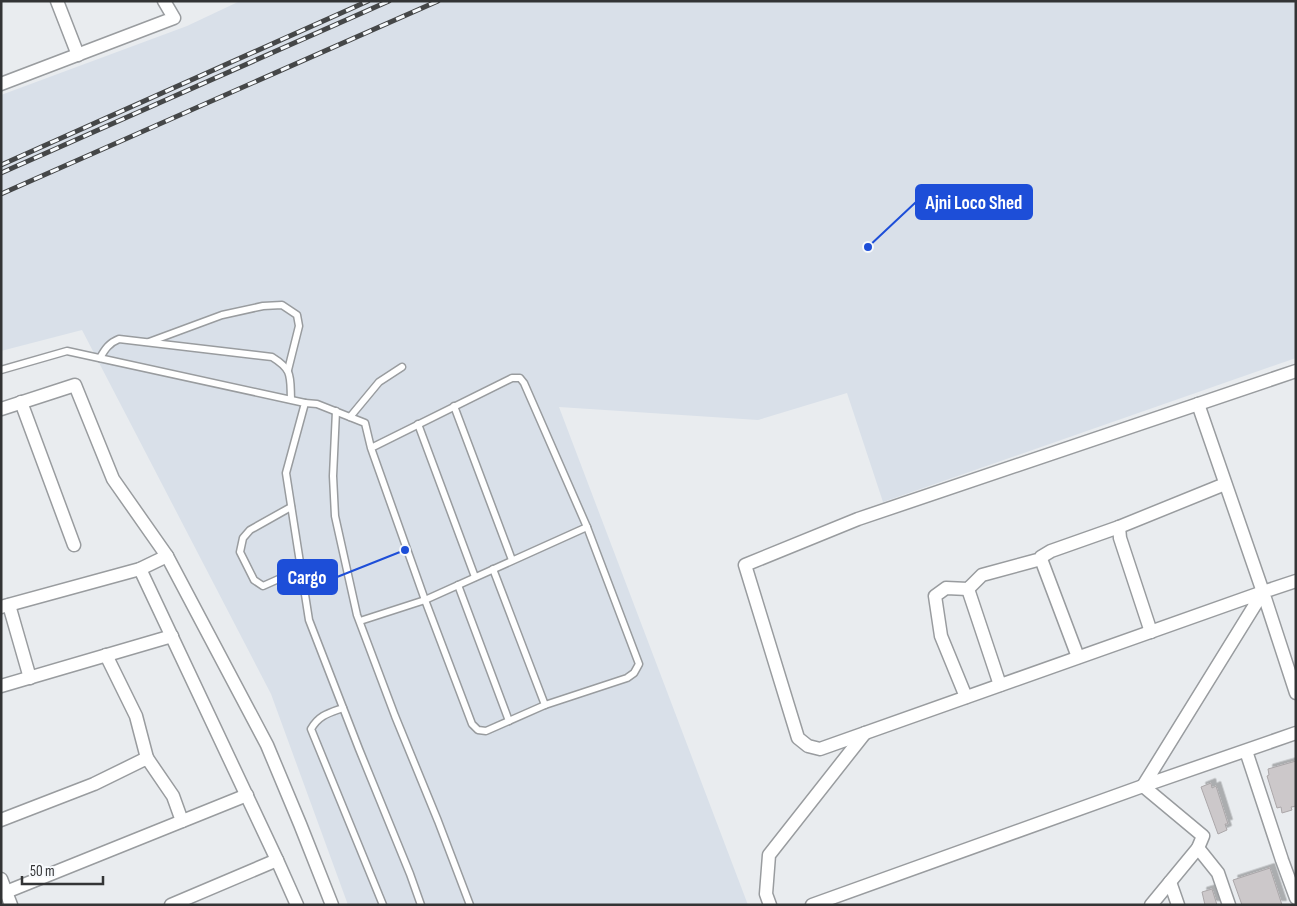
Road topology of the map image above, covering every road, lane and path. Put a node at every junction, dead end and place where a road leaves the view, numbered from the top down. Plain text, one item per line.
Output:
1 (57, 1) edge
2 (164, 1) edge
3 (78, 55) junction
4 (1, 84) edge
5 (148, 343) junction
6 (100, 358) junction
7 (402, 367) dead end
8 (1, 370) edge
9 (288, 370) junction
10 (1296, 371) edge
11 (291, 399) junction
12 (21, 402) junction
13 (305, 402) junction
14 (1198, 404) junction
15 (454, 406) junction
16 (1, 408) edge
17 (336, 411) junction
18 (350, 417) junction
19 (418, 424) junction
20 (371, 448) junction
21 (1225, 484) junction
22 (291, 507) junction
23 (587, 526) junction
24 (1119, 527) junction
25 (74, 545) dead end
26 (167, 556) junction
27 (1041, 559) junction
28 (512, 560) junction
29 (140, 569) junction
30 (301, 569) junction
31 (493, 569) junction
32 (475, 577) junction
33 (1296, 581) edge
34 (458, 585) junction
35 (968, 589) junction
36 (1263, 592) junction
37 (425, 600) junction
38 (5, 606) edge
39 (360, 621) junction
40 (1151, 632) junction
41 (172, 636) junction
42 (106, 656) junction
43 (1078, 658) junction
44 (1291, 660) edge
45 (30, 678) junction
46 (1000, 685) junction
47 (1, 686) edge
48 (1296, 693) edge
49 (966, 697) junction
50 (545, 705) junction
51 (343, 708) junction
52 (509, 720) junction
53 (865, 733) junction
54 (1296, 734) edge
55 (1246, 751) junction
56 (147, 758) junction
57 (1143, 786) junction
58 (247, 795) junction
59 (1, 820) edge
60 (182, 821) junction
61 (1198, 848) junction
62 (278, 860) junction
63 (1, 879) edge
64 (1170, 882) junction
65 (6, 892) junction
66 (1296, 898) edge
67 (11, 905) edge
68 (171, 905) edge
69 (297, 905) edge
70 (332, 905) edge
71 (383, 905) edge
72 (421, 905) edge
73 (470, 905) edge
74 (770, 905) edge
75 (812, 905) edge
76 (1151, 905) edge
77 (1178, 905) edge
78 (1230, 905) edge

1 - 3 street
2 - 3 street
3 - 4 street
5 - 6 lane
5 - 9 lane
5 - 9 lane
6 - 8 lane
6 - 11 lane
7 - 18 lane
9 - 11 lane
10 - 14 street
11 - 13 lane
12 - 16 street
12 - 25 street
12 - 26 street
13 - 17 lane
13 - 22 lane
14 - 21 street
14 - 53 street
15 - 19 lane
15 - 23 lane
15 - 28 lane
17 - 18 lane
17 - 39 lane
18 - 20 lane
19 - 20 lane
19 - 32 lane
20 - 37 lane
21 - 24 street
21 - 36 street
22 - 30 lane
22 - 30 lane
23 - 28 lane
23 - 50 lane
24 - 27 street
24 - 40 street
26 - 29 street
26 - 70 street
27 - 35 street
27 - 43 street
28 - 31 lane
29 - 38 street
29 - 41 street
30 - 51 lane
31 - 32 lane
31 - 50 lane
32 - 34 lane
33 - 36 street
34 - 37 lane
34 - 52 lane
35 - 46 street
35 - 49 street
36 - 40 street
36 - 44 street
36 - 57 street
37 - 39 lane
37 - 52 lane
38 - 45 street
39 - 73 lane
40 - 43 street
41 - 42 street
41 - 58 street
42 - 45 street
42 - 56 street
43 - 46 street
44 - 48 street
45 - 47 street
46 - 49 street
49 - 53 street
50 - 52 lane
51 - 71 lane
51 - 72 lane
53 - 74 street
54 - 55 street
55 - 57 street
55 - 66 street
56 - 59 street
56 - 60 street
57 - 61 street
57 - 75 street
58 - 60 street
58 - 62 street
60 - 65 street
61 - 64 street
61 - 78 street
62 - 68 street
62 - 69 street
63 - 65 street
64 - 76 street
64 - 77 street
65 - 67 street

